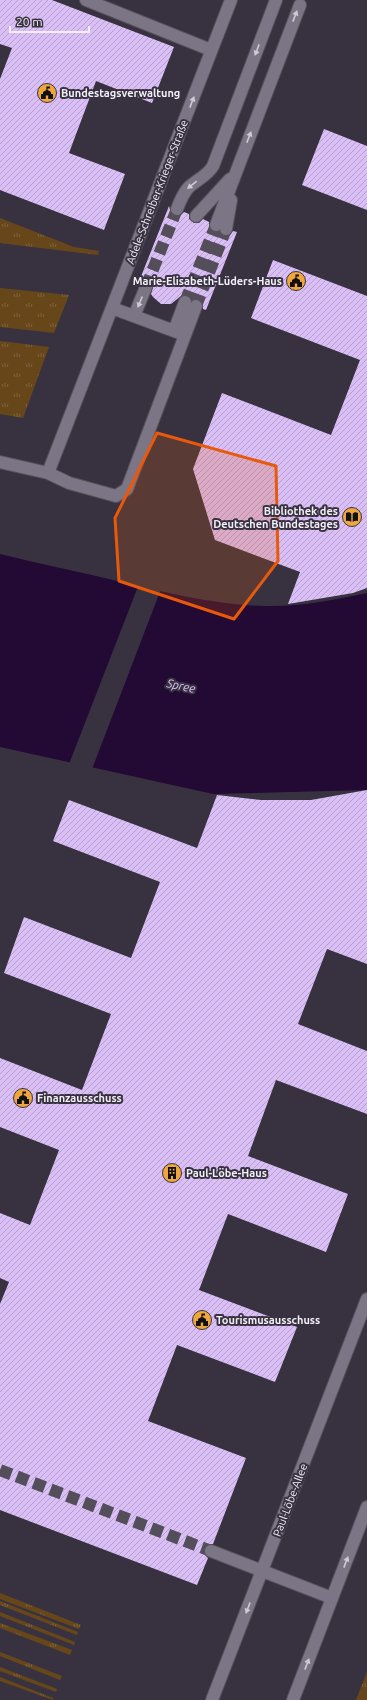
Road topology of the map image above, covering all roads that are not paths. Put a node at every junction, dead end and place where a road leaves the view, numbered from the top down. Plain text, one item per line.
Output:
1 (86, 0) edge
2 (230, 0) edge
3 (276, 0) edge
4 (300, 5) dead end
5 (212, 50) junction
6 (235, 174) junction
7 (177, 209) tunnel mouth
8 (196, 216) dead end
9 (221, 227) tunnel mouth
10 (146, 286) tunnel mouth
11 (191, 304) tunnel mouth
12 (112, 308) junction
13 (134, 316) junction
14 (179, 333) junction
15 (0, 462) edge
16 (48, 473) junction
17 (367, 1299) edge
18 (367, 1507) edge
19 (211, 1551) tunnel mouth
20 (262, 1571) junction
21 (332, 1598) junction
22 (212, 1700) edge
23 (293, 1700) edge

1 - 5 street
2 - 5 street, Adele-Schreiber-Krieger-Straße
3 -> 7 street
6 -> 4 street
12 -> 5 street, Adele-Schreiber-Krieger-Straße
6 - 8 street
6 - 9 street
10 -> 13 street
11 - 14 street
12 - 13 street
12 - 16 street, Adele-Schreiber-Krieger-Straße
13 - 14 street
14 - 16 street
15 - 16 street
17 - 20 street, Paul-Löbe-Allee
21 -> 18 street
19 - 20 street
20 - 21 street
20 -> 22 street, Paul-Löbe-Allee
23 -> 21 street

